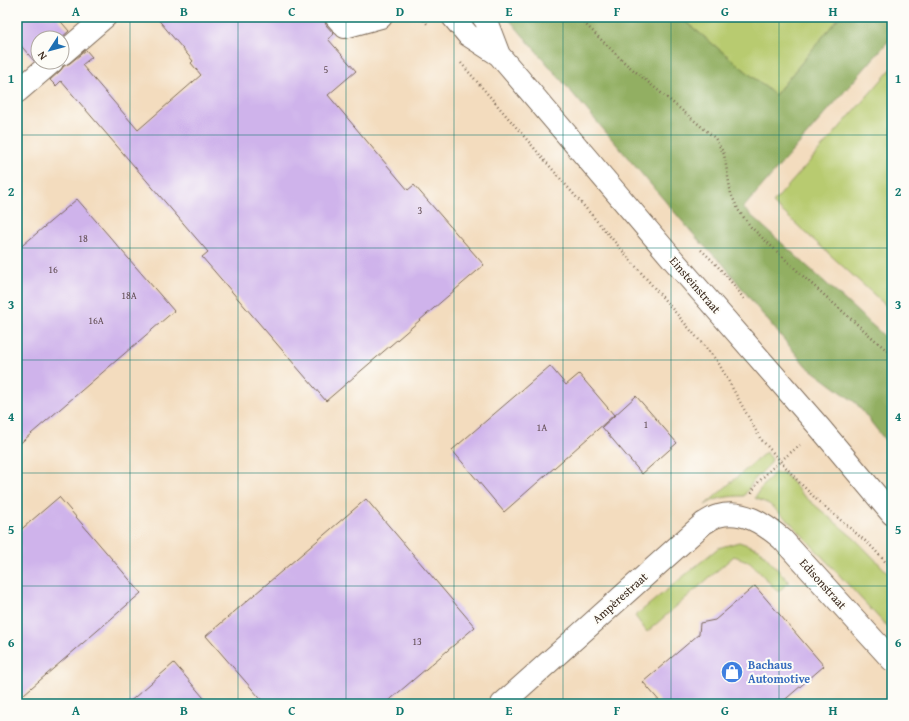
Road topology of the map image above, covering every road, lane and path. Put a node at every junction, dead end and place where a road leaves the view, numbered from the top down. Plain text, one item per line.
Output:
1 (105, 17) edge
2 (336, 17) edge
3 (381, 17) edge
4 (421, 17) edge
5 (453, 17) edge
6 (483, 17) edge
7 (578, 17) edge
8 (432, 29) dead end
9 (70, 47) edge
10 (499, 55) junction
11 (457, 58) dead end
12 (43, 70) edge
13 (17, 92) edge
14 (892, 355) edge
15 (820, 428) junction
16 (781, 462) junction
17 (892, 514) edge
18 (747, 517) junction
19 (892, 569) edge
20 (892, 660) edge
21 (502, 704) edge

1 - 9 main road
2 - 3 main road
4 - 8 path
5 - 10 main road, Einsteinstraat
6 - 10 main road, Einsteinstraat
7 - 14 path
10 - 15 main road, Einsteinstraat
11 - 16 path
12 - 13 main road
15 - 16 path
15 - 17 main road, Einsteinstraat
16 - 18 path
16 - 19 path
18 - 20 main road, Edisonstraat
18 - 21 main road, Ampèrestraat

